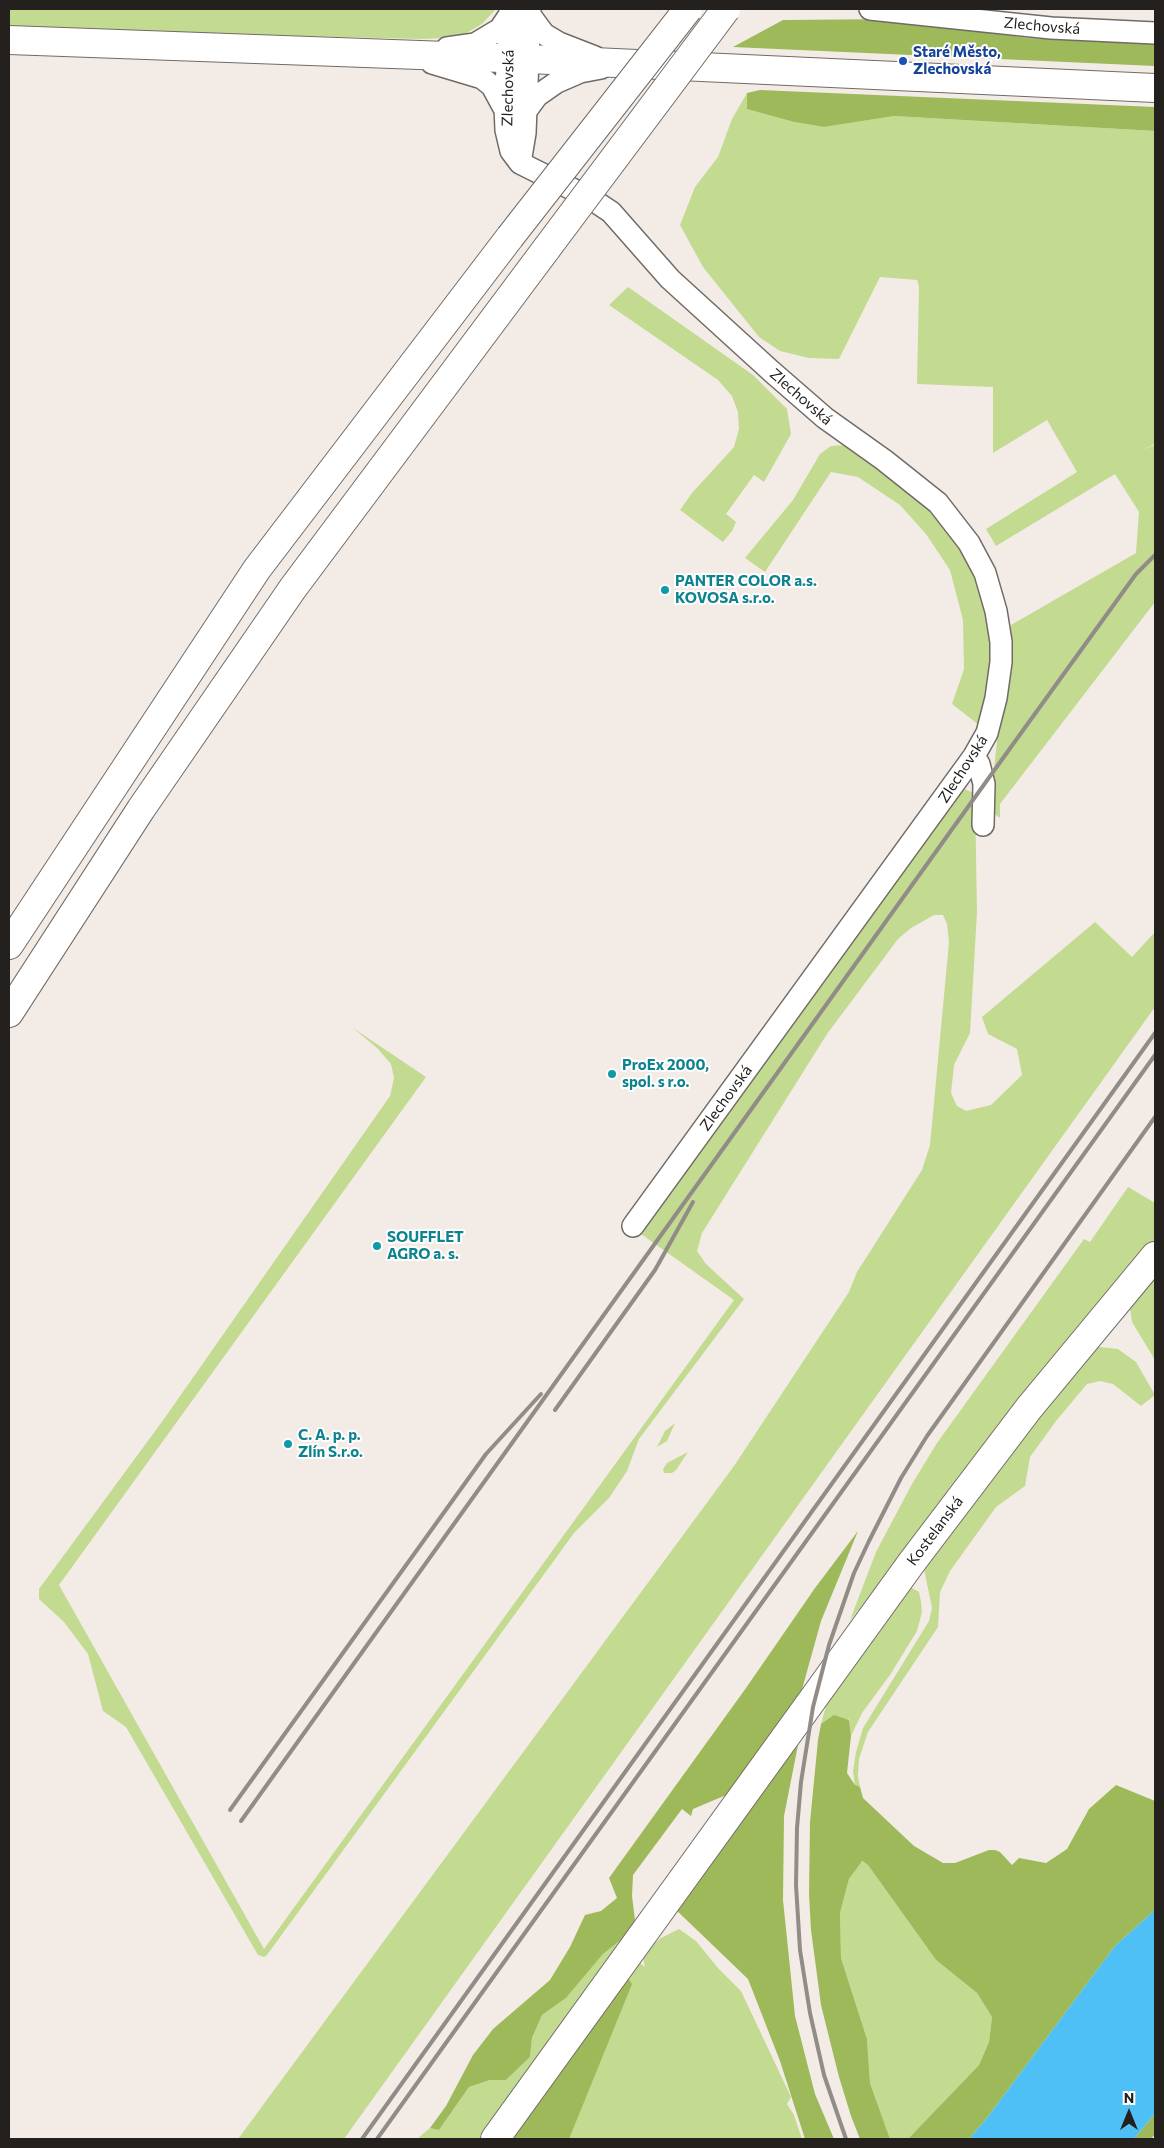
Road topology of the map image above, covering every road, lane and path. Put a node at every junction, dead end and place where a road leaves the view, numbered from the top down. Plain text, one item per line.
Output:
1 (688, 9) edge
2 (726, 9) edge
3 (870, 9) edge
4 (520, 12) edge
5 (1155, 33) edge
6 (9, 40) edge
7 (375, 54) junction
8 (518, 59) junction
9 (620, 64) junction
10 (1155, 88) edge
11 (516, 110) junction
12 (974, 756) junction
13 (983, 825) dead end
14 (9, 945) edge
15 (9, 1012) edge
16 (633, 1226) dead end
17 (1155, 1256) edge
18 (495, 2139) edge

1 - 14 main road, bridge
2 - 15 main road, bridge
3 - 5 street, Zlechovská
4 - 7 street
4 - 8 street, Zlechovská
4 - 9 street
6 - 7 main road
7 - 8 main road
7 - 11 street
8 - 9 main road
8 - 11 street, Zlechovská
9 - 10 main road
9 - 11 street
11 - 12 street, Zlechovská
12 - 13 street
12 - 16 street, Zlechovská
17 - 18 main road, Kostelanská

